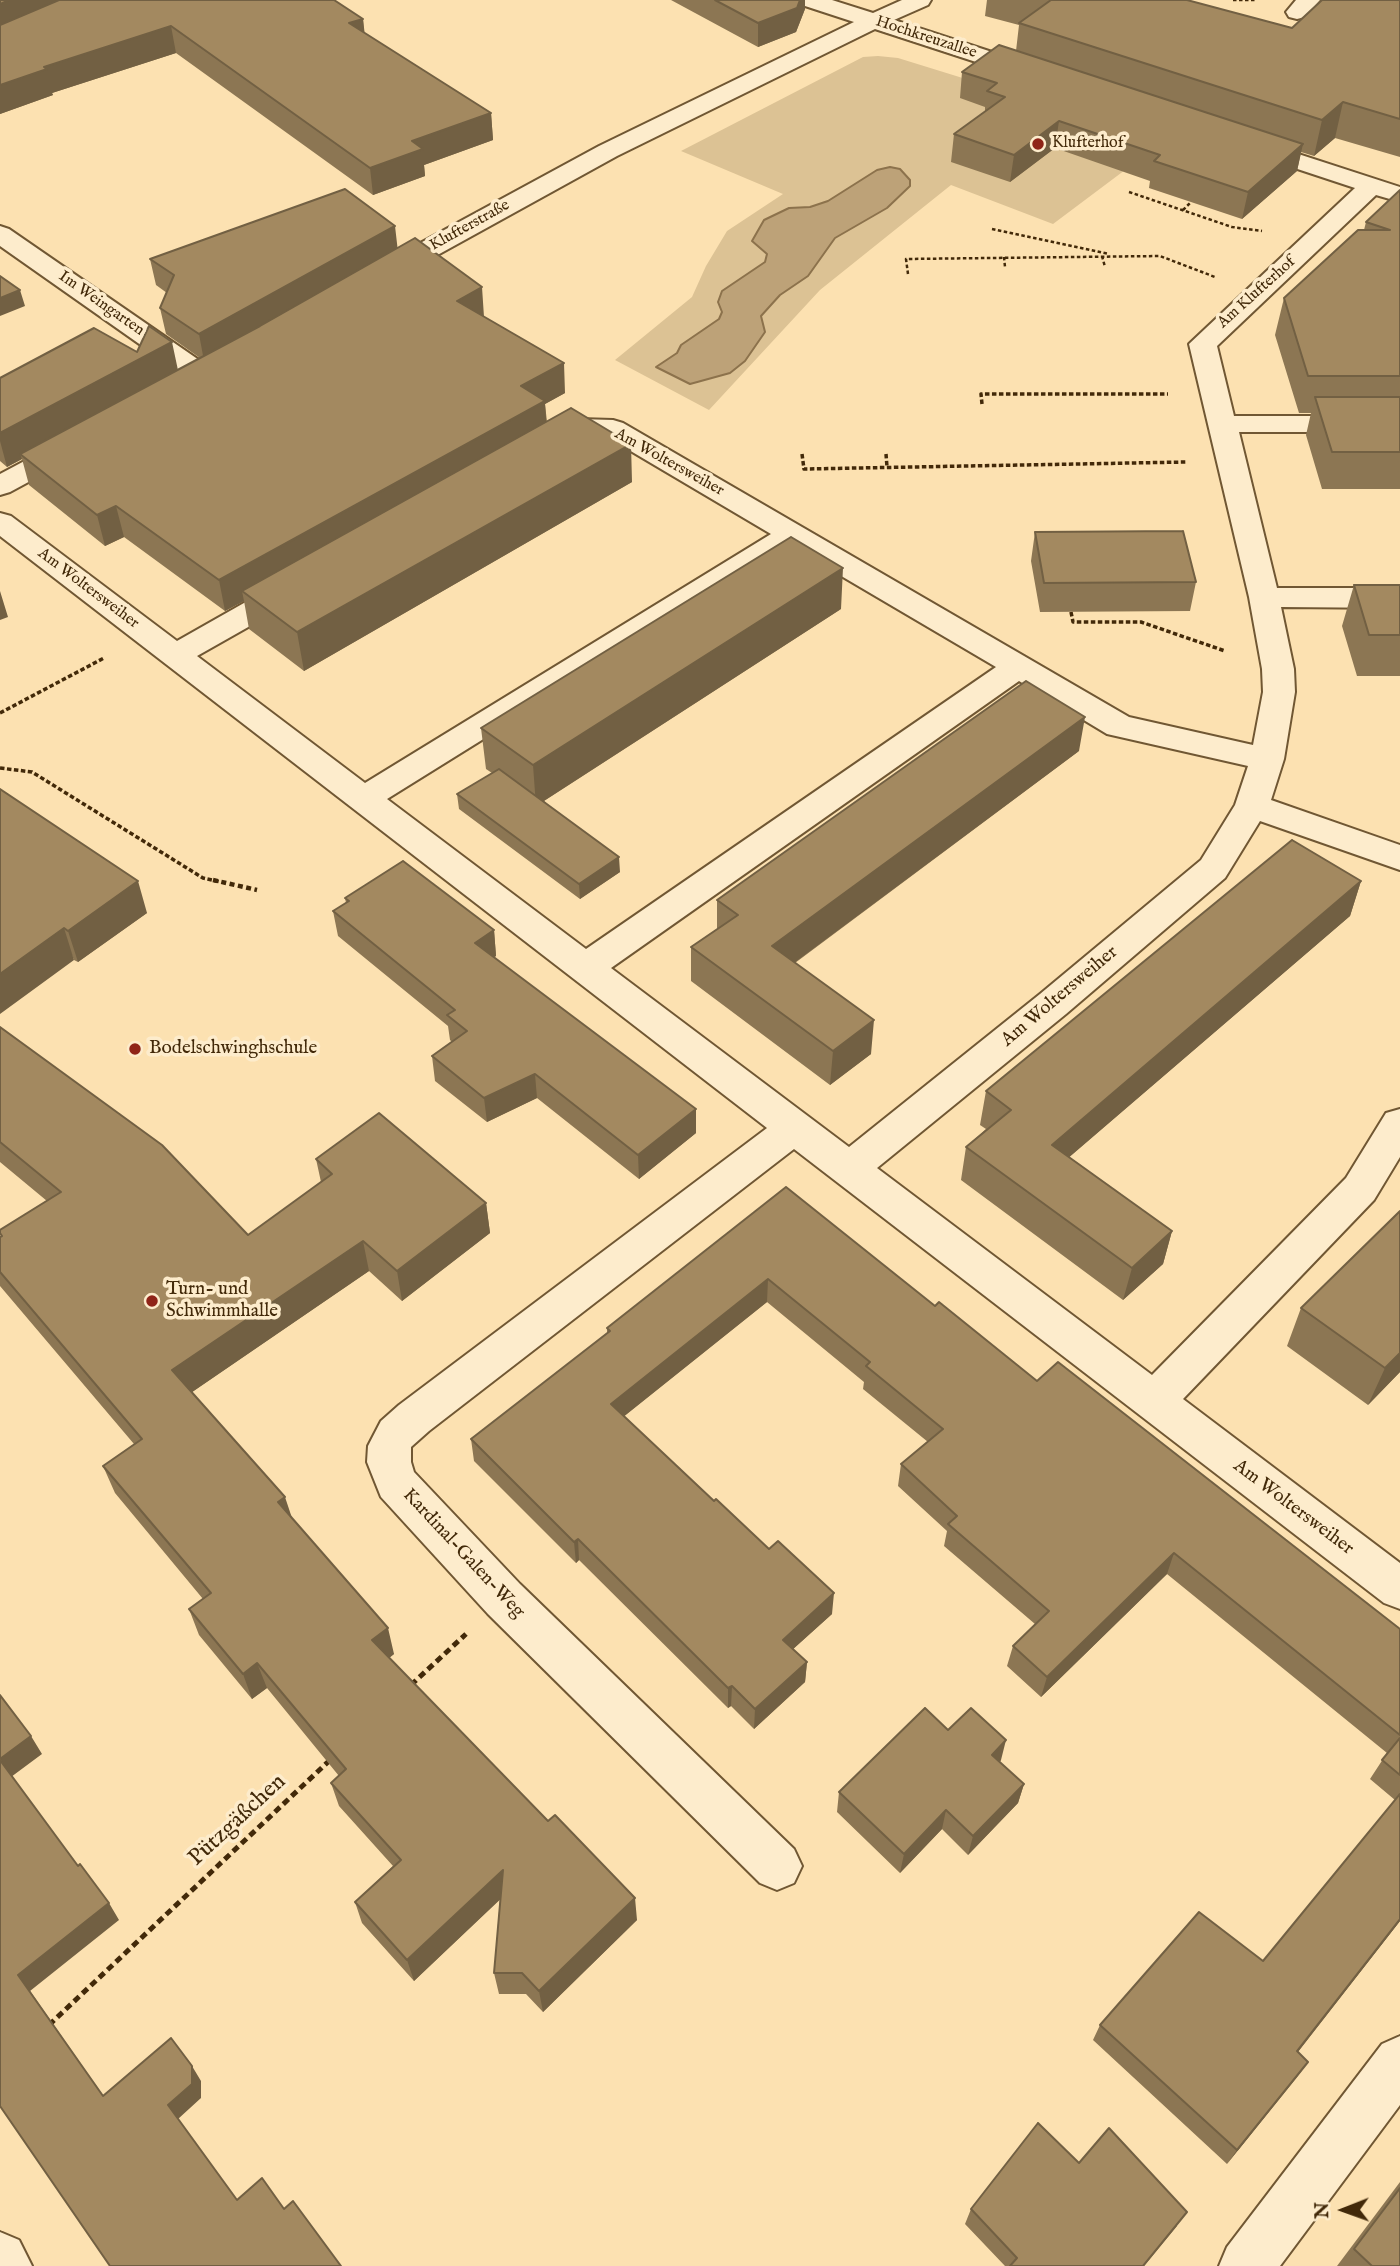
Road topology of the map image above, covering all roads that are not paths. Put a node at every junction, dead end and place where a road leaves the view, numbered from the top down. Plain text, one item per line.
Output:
1 (810, 0) edge
2 (920, 0) edge
3 (874, 22) junction
4 (1052, 80) edge
5 (1221, 136) edge
6 (1372, 186) junction
7 (1400, 195) edge
8 (0, 234) edge
9 (360, 288) edge
10 (178, 388) edge
11 (1221, 424) junction
12 (1400, 424) edge
13 (95, 434) edge
14 (531, 455) edge
15 (0, 486) edge
16 (0, 522) edge
17 (792, 534) junction
18 (317, 575) edge
19 (1264, 597) junction
20 (1400, 598) edge
21 (162, 645) junction
22 (1018, 667) junction
23 (1267, 759) junction
24 (363, 799) junction
25 (1252, 806) junction
26 (1400, 858) edge
27 (585, 968) junction
28 (1400, 1125) edge
29 (795, 1127) junction
30 (849, 1169) junction
31 (1154, 1401) junction
32 (1400, 1589) edge
33 (777, 1866) dead end
34 (1400, 2062) edge
35 (0, 2259) edge
36 (5, 2266) edge
37 (1246, 2266) edge

1 - 3 street, Hochkreuzallee
2 - 3 street, Klufterstraße
3 - 4 street, Hochkreuzallee
3 - 9 street, Klufterstraße
5 - 6 street
6 - 7 street
6 - 11 street, Am Klufterhof
8 - 10 street, Im Weingarten
11 - 12 street
11 - 19 street, Am Klufterhof
13 - 15 street
14 - 17 street, Am Woltersweiher
16 - 21 street, Am Woltersweiher
17 - 22 street, Am Woltersweiher
17 - 24 street
18 - 21 street
19 - 20 street
19 - 23 street, Am Klufterhof
21 - 24 street, Am Woltersweiher
22 - 23 street, Am Woltersweiher
22 - 27 street
23 - 25 street, Am Woltersweiher
24 - 27 street, Am Woltersweiher
25 - 26 street
25 - 30 street, Am Woltersweiher
27 - 29 street, Am Woltersweiher
28 - 31 street
29 - 30 street, Am Woltersweiher
29 - 33 street, Kardinal-Galen-Weg
30 - 31 street, Am Woltersweiher
31 - 32 street, Am Woltersweiher
34 - 37 street
35 - 36 street

